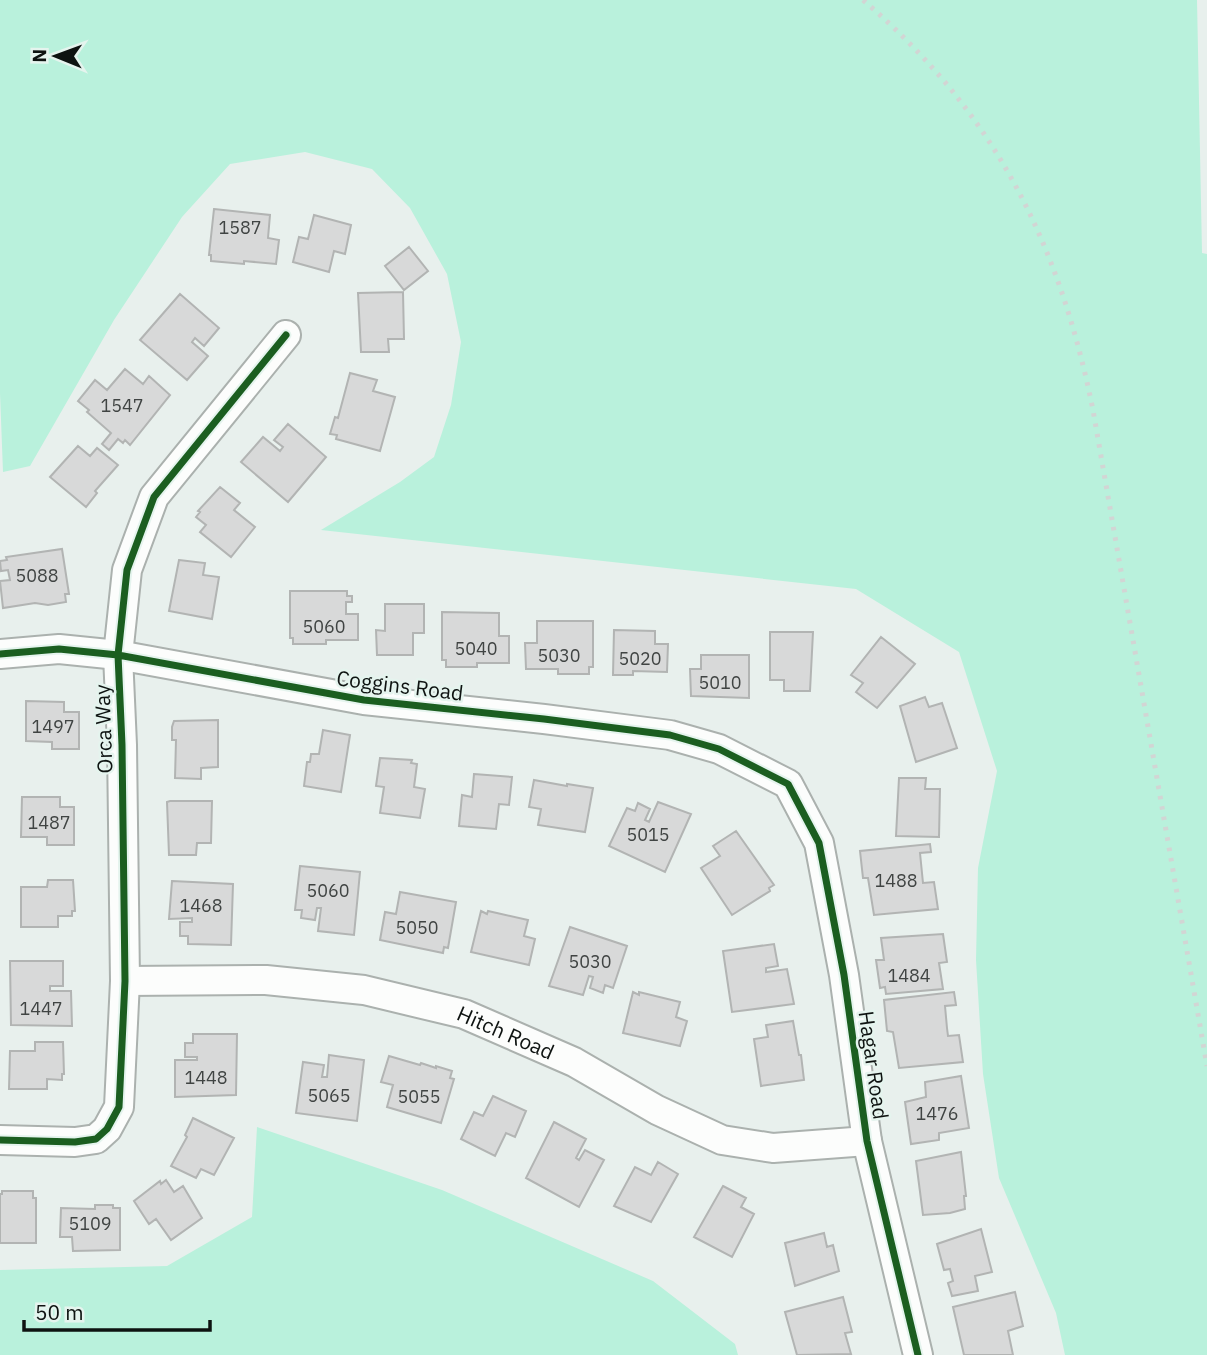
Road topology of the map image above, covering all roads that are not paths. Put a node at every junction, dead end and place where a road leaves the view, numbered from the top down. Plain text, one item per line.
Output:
1 (286, 335) dead end
2 (0, 654) edge
3 (118, 655) junction
4 (788, 784) joint
5 (125, 981) junction
6 (0, 1140) edge
7 (867, 1140) junction
8 (918, 1355) edge

1 - 3 street, Orca Way
2 - 3 street, Coggins Road
3 - 4 street, Coggins Road
3 - 5 street, Orca Way
4 - 7 street, Hagar Road
5 - 6 street, Orca Way
5 - 7 street, Hitch Road
7 - 8 street, Hagar Road

